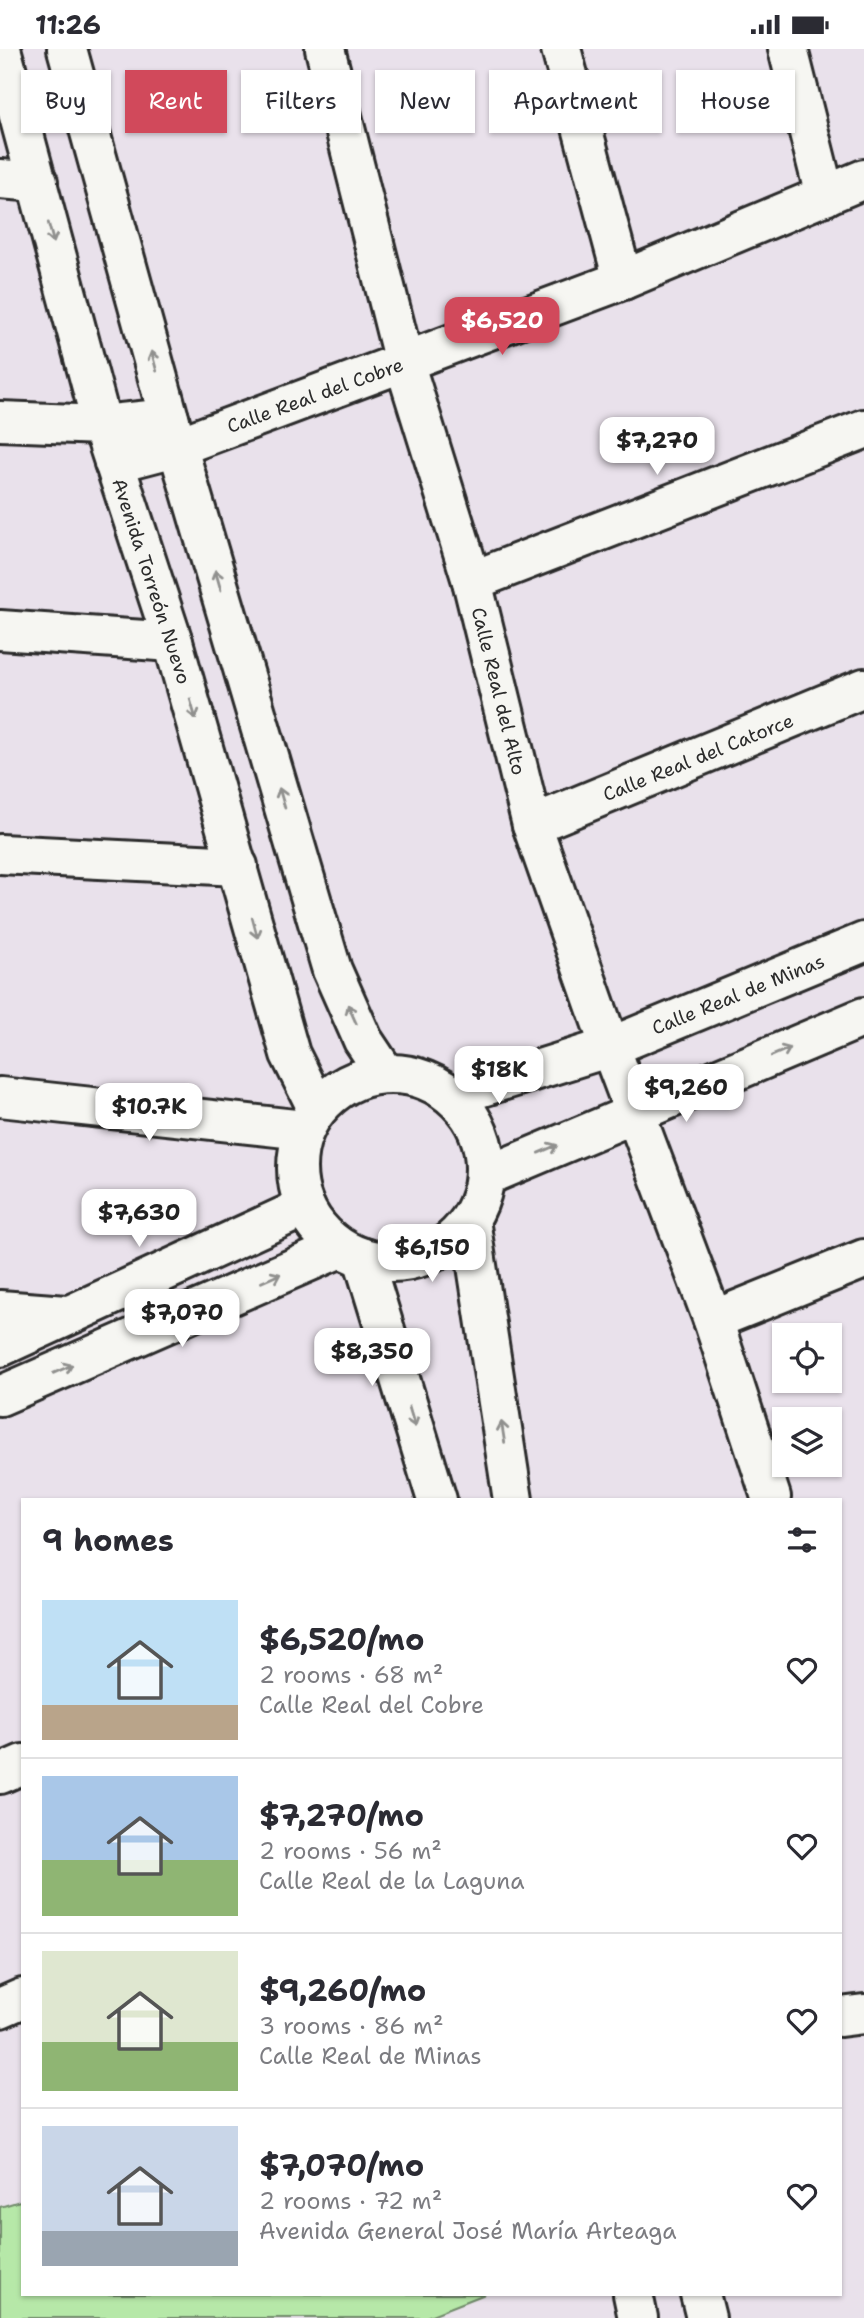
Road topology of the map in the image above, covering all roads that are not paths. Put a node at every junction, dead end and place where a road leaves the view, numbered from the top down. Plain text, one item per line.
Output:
1 (1, 49) edge
2 (67, 49) edge
3 (325, 49) edge
4 (561, 49) edge
5 (788, 49) edge
6 (0, 179) edge
7 (864, 179) edge
8 (38, 183) junction
9 (825, 196) junction
10 (623, 280) junction
11 (404, 362) junction
12 (0, 421) edge
13 (102, 425) junction
14 (864, 429) edge
15 (174, 432) junction
16 (114, 463) junction
17 (472, 581) junction
18 (0, 630) edge
19 (173, 642) junction
20 (864, 688) edge
21 (532, 825) junction
22 (0, 854) edge
23 (238, 866) junction
24 (864, 942) edge
25 (864, 1017) edge
26 (610, 1047) junction
27 (385, 1073) junction
28 (453, 1096) junction
29 (0, 1097) edge
30 (635, 1113) junction
31 (311, 1119) junction
32 (486, 1176) junction
33 (305, 1207) junction
34 (470, 1220) junction
35 (351, 1253) junction
36 (864, 1259) edge
37 (0, 1310) edge
38 (66, 1315) junction
39 (713, 1320) junction
40 (0, 1347) edge
41 (0, 1396) edge
42 (771, 1497) dead end
43 (436, 1498) edge
44 (513, 1498) edge
45 (21, 1765) edge
46 (0, 1773) edge
47 (21, 1999) edge
48 (0, 2008) edge
49 (864, 2014) edge
50 (842, 2017) edge
51 (633, 2296) edge
52 (674, 2296) edge
53 (700, 2296) edge
54 (723, 2296) edge
55 (638, 2318) edge
56 (679, 2318) edge
57 (706, 2318) edge
58 (728, 2318) edge

1 - 8 street, Avenida Torreón Nuevo
15 -> 2 street
3 - 11 street, Calle Real del Alto
4 - 10 street
5 - 9 street
6 - 8 street
7 - 9 street, Calle Real del Cobre
8 -> 13 street, Avenida Torreón Nuevo
9 - 10 street, Calle Real del Cobre
10 - 11 street, Calle Real del Cobre
11 - 15 street, Calle Real del Cobre
11 - 17 street, Calle Real del Alto
12 - 13 street
13 - 15 street
13 - 16 street, Avenida Torreón Nuevo
14 - 17 street
15 - 16 street, Calle Real del Cobre
27 -> 15 street
16 - 19 street, Avenida Torreón Nuevo
17 - 21 street, Calle Real del Alto
18 - 19 street
19 -> 23 street, Avenida Torreón Nuevo
20 - 21 street, Calle Real del Catorce
21 - 26 street, Calle Real del Alto
22 - 23 street
23 -> 31 street, Avenida Torreón Nuevo
24 - 26 street, Calle Real de Minas
30 -> 25 street
26 - 28 street, Calle Real de Minas
26 - 30 street, Calle Real del Alto
27 - 28 street
27 - 31 street
28 - 32 street
29 - 31 street
32 -> 30 street
30 - 39 street, Calle Real del Alto
31 - 33 street
32 - 34 street
33 - 35 street
33 - 38 street
34 - 35 street
44 -> 34 street
41 -> 35 street
35 -> 43 street
36 - 39 street
37 - 38 street
38 - 40 street
39 - 42 street, Calle Real del Alto
45 - 46 street
47 - 48 street
49 - 50 street
51 - 55 street
52 - 56 street
53 - 57 street
54 - 58 street

